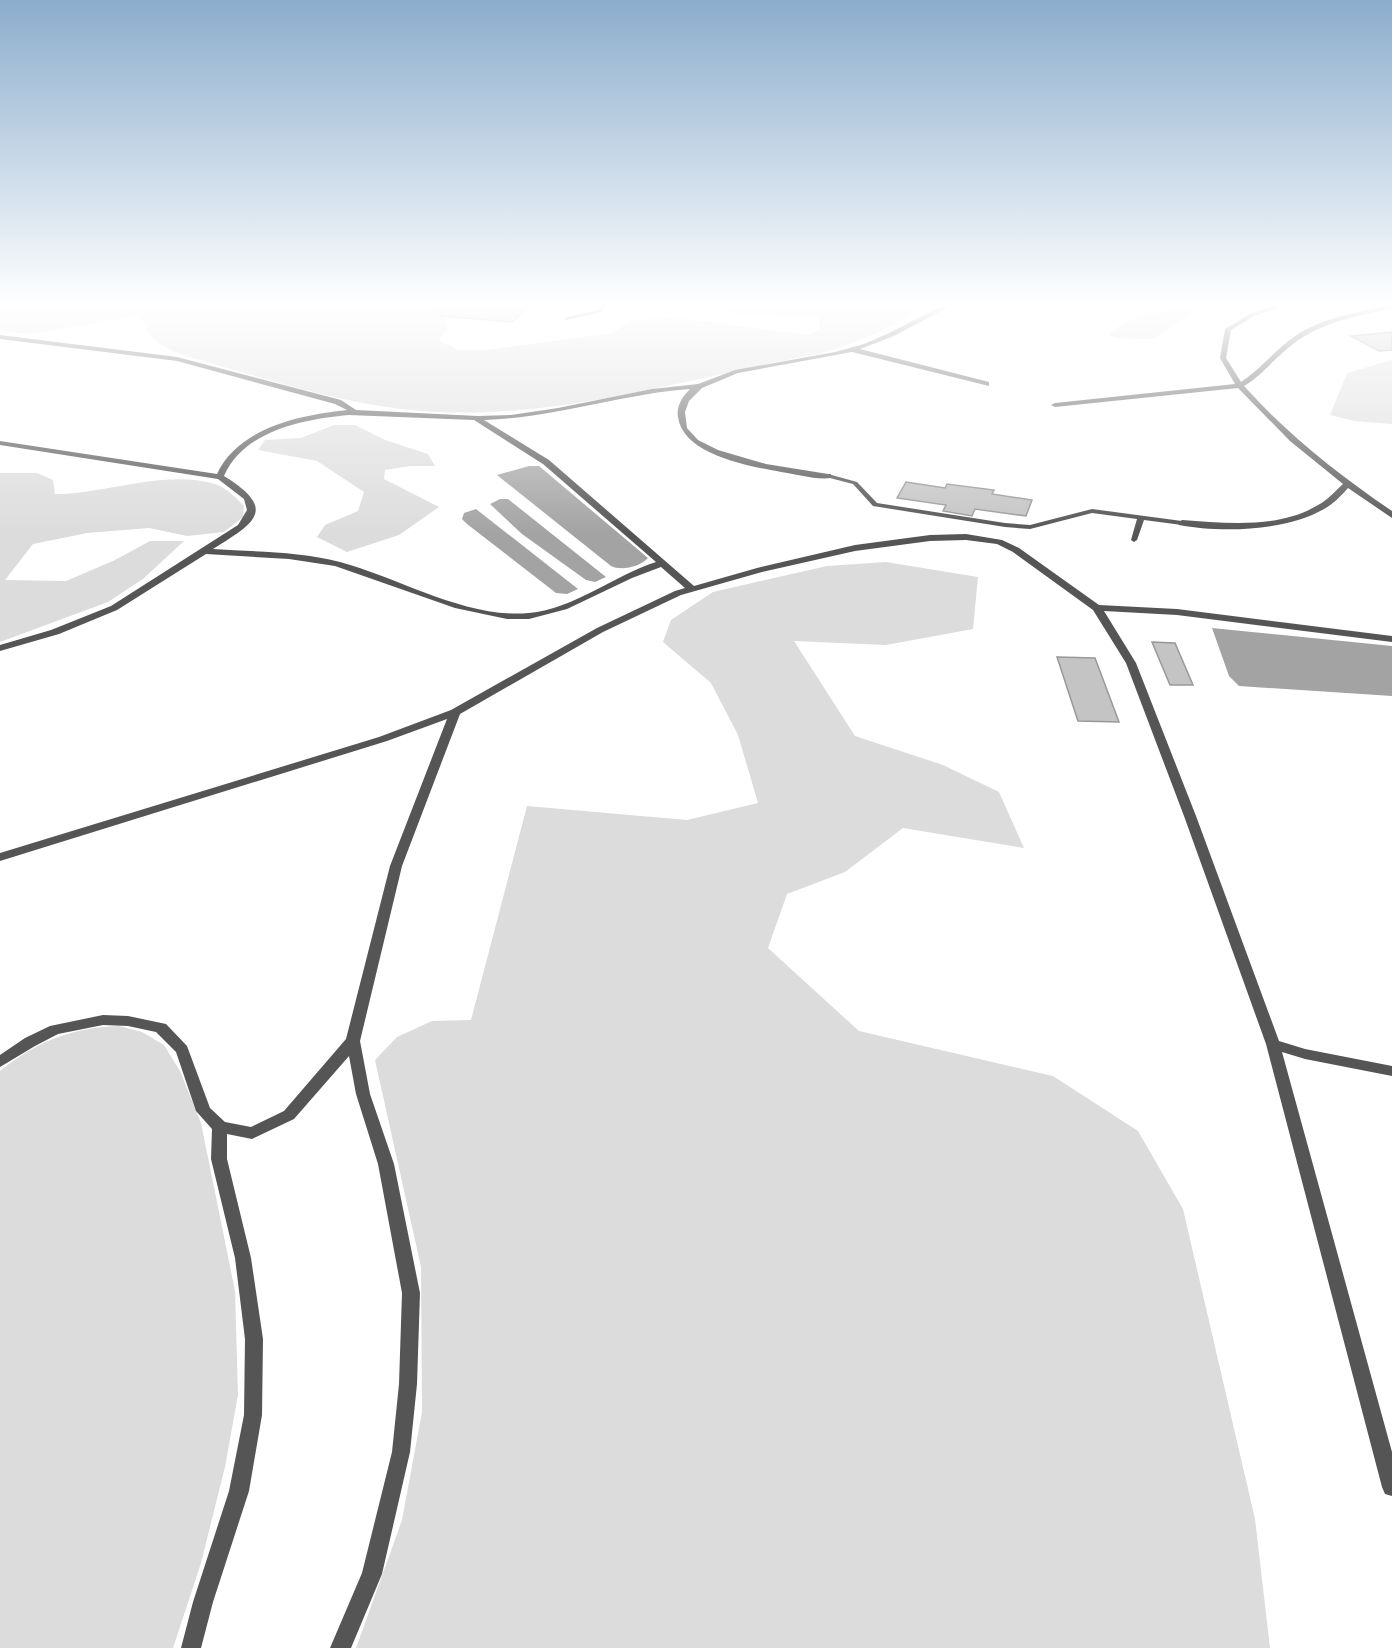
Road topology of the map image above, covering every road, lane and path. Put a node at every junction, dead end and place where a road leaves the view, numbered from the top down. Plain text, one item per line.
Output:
1 (255, 380) edge
2 (717, 380) edge
3 (970, 380) edge
4 (1236, 380) edge
5 (1251, 380) edge
6 (986, 384) dead end
7 (699, 386) junction
8 (1240, 386) junction
9 (1055, 405) dead end
10 (352, 410) junction
11 (476, 418) junction
12 (0, 443) edge
13 (828, 476) joint
14 (220, 477) junction
15 (1348, 483) junction
16 (1392, 515) edge
17 (1141, 518) junction
18 (1182, 523) joint
19 (1134, 540) dead end
20 (206, 552) junction
21 (663, 563) junction
22 (692, 589) junction
23 (1097, 608) junction
24 (1392, 639) edge
25 (0, 648) edge
26 (454, 712) junction
27 (0, 857) edge
28 (353, 1041) junction
29 (1273, 1044) junction
30 (0, 1062) edge
31 (1392, 1071) edge
32 (220, 1127) junction
33 (1392, 1487) edge
34 (191, 1648) edge
35 (340, 1648) edge

1 - 10 street
2 - 7 street
3 - 6 street
4 - 8 street
5 - 8 street
7 - 11 street
7 - 13 street
8 - 9 street
8 - 15 street
10 - 11 street
10 - 14 street
11 - 21 street
12 - 14 street
13 - 17 lane
14 - 20 street
15 - 16 street
15 - 18 street
17 - 18 lane
17 - 19 lane
20 - 21 street
20 - 25 street
21 - 22 street
22 - 23 street
22 - 26 street
23 - 24 street
23 - 29 street
26 - 27 street
26 - 28 street
28 - 32 street
28 - 35 street
29 - 31 street
29 - 33 street
30 - 32 street
32 - 34 street

